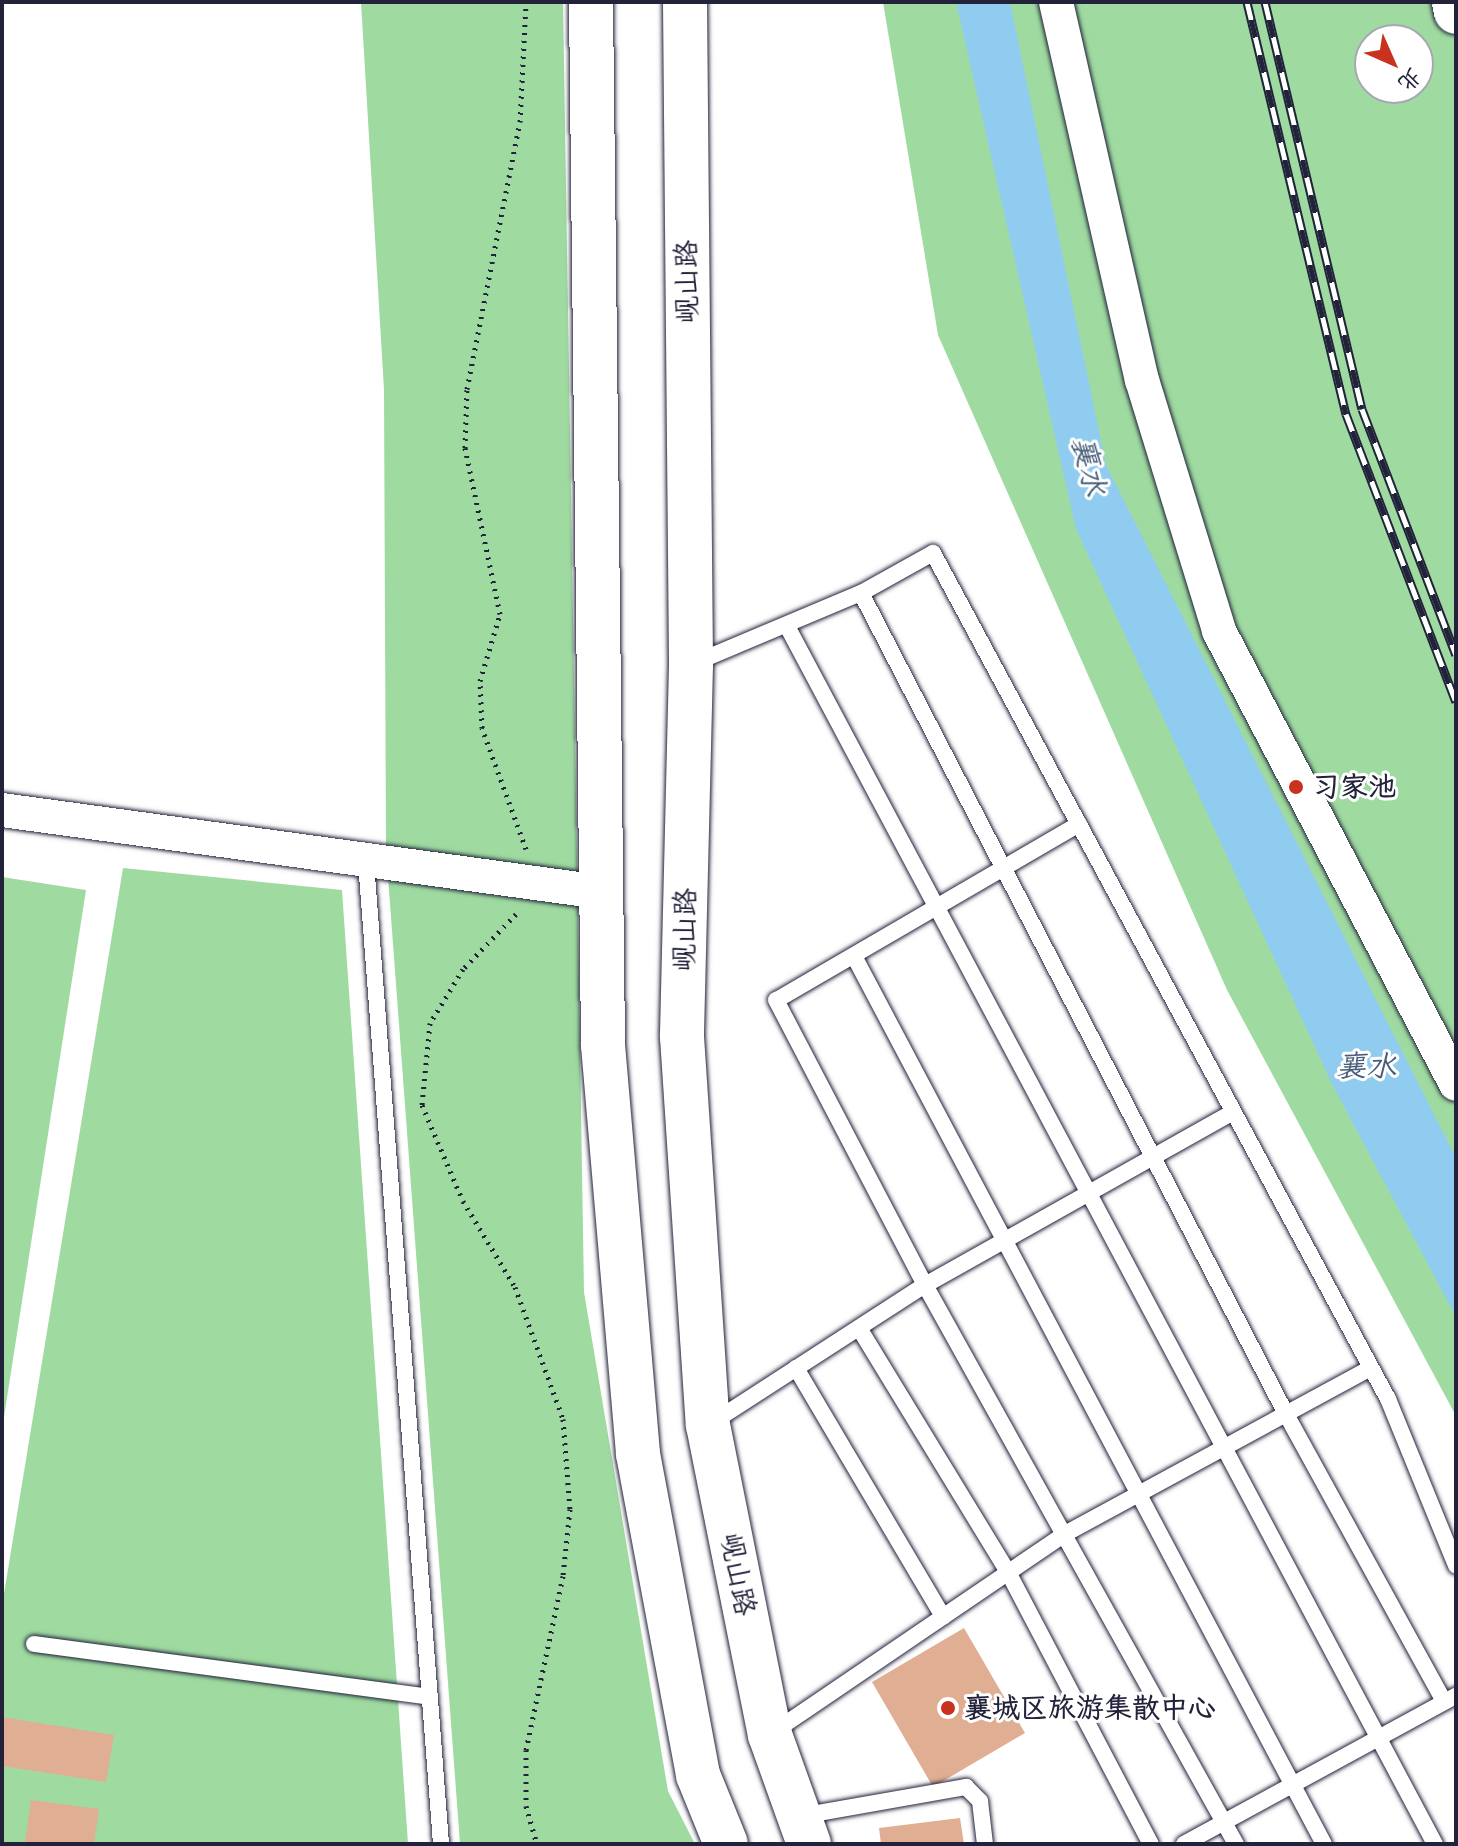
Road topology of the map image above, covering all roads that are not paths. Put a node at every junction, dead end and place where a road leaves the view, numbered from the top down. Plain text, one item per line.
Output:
1 (591, 2) edge
2 (685, 2) edge
3 (1056, 2) edge
4 (1454, 2) edge
5 (1456, 12) edge
6 (861, 593) junction
7 (787, 626) junction
8 (691, 665) junction
9 (2, 810) edge
10 (1079, 824) junction
11 (366, 862) junction
12 (1003, 869) junction
13 (601, 892) junction
14 (937, 909) junction
15 (855, 958) junction
16 (1456, 1084) edge
17 (1233, 1112) junction
18 (1152, 1157) junction
19 (1090, 1192) junction
20 (1006, 1240) junction
21 (925, 1285) junction
22 (859, 1328) junction
23 (796, 1368) junction
24 (1371, 1368) junction
25 (1286, 1414) junction
26 (708, 1425) junction
27 (1227, 1446) junction
28 (1142, 1493) junction
29 (1063, 1535) junction
30 (1456, 1566) edge
31 (1008, 1572) junction
32 (943, 1617) junction
33 (34, 1644) dead end
34 (429, 1697) junction
35 (1450, 1698) edge
36 (770, 1735) junction
37 (1377, 1739) junction
38 (1291, 1786) junction
39 (1224, 1822) junction
40 (804, 1830) edge
41 (441, 1844) edge
42 (726, 1844) edge
43 (985, 1844) edge
44 (1151, 1844) edge
45 (1184, 1844) edge
46 (1236, 1844) edge
47 (1324, 1844) edge
48 (1435, 1844) edge

1 - 13 main road
2 - 8 main road, 岘山路
3 - 16 street
4 - 5 main road
6 - 7 lane
6 - 10 lane
6 - 12 lane
7 - 8 lane
7 - 14 lane
8 - 26 main road, 岘山路
9 - 11 street
10 - 12 lane
10 - 17 lane
11 - 13 street
11 - 34 lane
12 - 14 lane
12 - 18 lane
13 - 42 main road
14 - 15 lane
14 - 19 lane
15 - 20 lane
15 - 21 lane
17 - 18 lane
17 - 24 lane
18 - 19 lane
18 - 25 lane
19 - 20 lane
19 - 27 lane
20 - 21 lane
20 - 28 lane
21 - 22 lane
21 - 29 lane
22 - 23 lane
22 - 31 lane
23 - 26 lane
23 - 32 lane
24 - 25 lane
24 - 30 lane
25 - 27 lane
25 - 35 lane
26 - 36 main road, 岘山路
27 - 28 lane
27 - 37 lane
28 - 29 lane
28 - 38 lane
29 - 31 lane
29 - 39 lane
31 - 32 lane
31 - 44 lane
32 - 36 lane
33 - 34 lane
34 - 41 lane
35 - 37 lane
36 - 40 main road, 岘山路
37 - 38 lane
37 - 48 lane
38 - 39 lane
38 - 47 lane
39 - 45 lane
39 - 46 lane
40 - 43 lane

